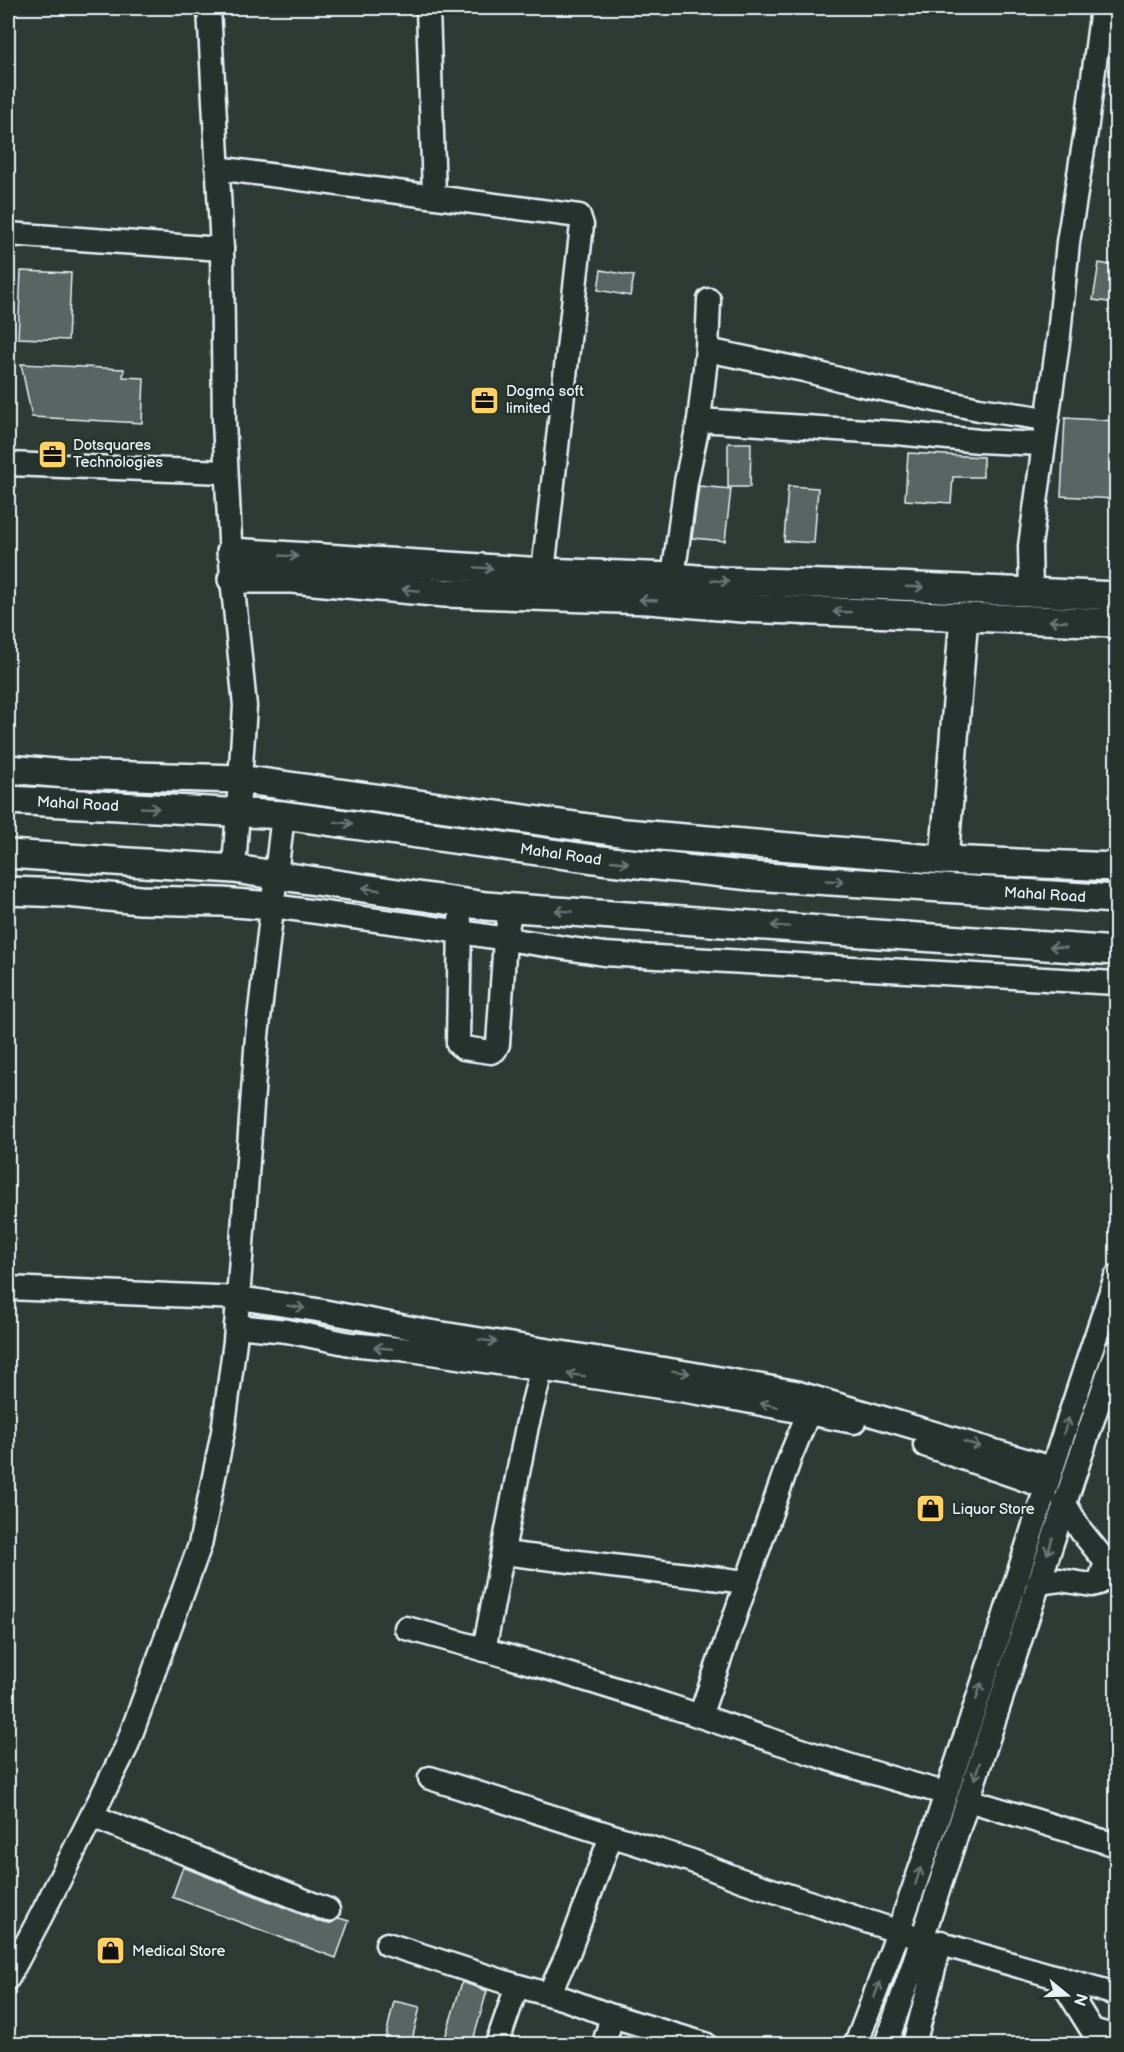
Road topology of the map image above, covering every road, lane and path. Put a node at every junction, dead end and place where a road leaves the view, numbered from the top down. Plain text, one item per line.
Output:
1 (209, 8) edge
2 (428, 8) edge
3 (1102, 8) edge
4 (218, 168) junction
5 (434, 195) junction
6 (8, 234) edge
7 (222, 249) junction
8 (709, 300) dead end
9 (707, 350) junction
10 (1046, 418) junction
11 (699, 420) junction
12 (1043, 444) junction
13 (8, 464) edge
14 (226, 472) junction
15 (231, 552) junction
16 (543, 572) junction
17 (673, 577) junction
18 (232, 579) junction
19 (1031, 593) junction
20 (1116, 596) edge
21 (964, 617) junction
22 (1116, 623) edge
23 (8, 769) edge
24 (239, 779) junction
25 (8, 800) edge
26 (238, 813) junction
27 (283, 815) junction
28 (794, 847) junction
29 (8, 854) edge
30 (944, 860) junction
31 (1116, 867) edge
32 (234, 869) junction
33 (277, 875) junction
34 (791, 878) junction
35 (8, 891) edge
36 (1116, 899) edge
37 (461, 902) junction
38 (272, 906) junction
39 (511, 908) junction
40 (460, 932) junction
41 (505, 940) junction
42 (978, 941) junction
43 (1116, 951) edge
44 (975, 975) junction
45 (1116, 983) edge
46 (1116, 1277) edge
47 (8, 1288) edge
48 (239, 1298) junction
49 (236, 1326) junction
50 (1115, 1363) edge
51 (541, 1371) junction
52 (808, 1414) junction
53 (1049, 1478) junction
54 (1064, 1502) junction
55 (503, 1553) junction
56 (746, 1582) junction
57 (1038, 1583) junction
58 (406, 1628) dead end
59 (484, 1650) junction
60 (700, 1716) junction
61 (430, 1778) dead end
62 (945, 1793) junction
63 (968, 1800) junction
64 (92, 1816) junction
65 (611, 1836) junction
66 (1116, 1845) edge
67 (328, 1910) dead end
68 (900, 1932) junction
69 (932, 1940) junction
70 (387, 1944) dead end
71 (1059, 1977) junction
72 (8, 1978) edge
73 (517, 1986) junction
74 (549, 1994) junction
75 (1116, 1994) edge
76 (612, 2016) junction
77 (1116, 2037) edge
78 (498, 2044) edge
79 (604, 2044) edge
80 (705, 2044) edge
81 (856, 2044) edge
82 (886, 2044) edge
83 (914, 2044) edge

1 - 4 street
2 - 5 street
3 - 10 street
4 - 5 street
4 - 7 street
5 - 16 street
6 - 7 street
7 - 14 street
8 - 9 street
9 - 10 street
9 - 11 street
10 - 12 street
11 - 12 street
11 - 17 street
12 - 19 street
13 - 14 street
14 - 15 street
15 -> 16 main road
15 - 18 street
16 - 17 main road
17 -> 19 main road
21 -> 18 main road
18 - 24 street
19 - 20 main road
22 -> 21 main road
21 - 30 main road
23 - 24 main road
24 - 26 street
24 - 28 main road
25 -> 26 main road, Mahal Road
26 - 27 main road, Mahal Road
26 - 32 street
27 - 33 street
27 -> 34 main road, Mahal Road
28 - 30 main road
28 - 34 main road
29 - 32 main road
30 - 31 main road
32 - 33 main road
37 -> 33 main road
33 - 38 street
34 -> 36 main road, Mahal Road
35 - 38 main road
37 - 39 main road
37 - 40 street
38 - 40 street
38 - 48 street
39 - 41 street
42 -> 39 main road
40 - 41 street
40 - 41 street
41 - 44 street
43 -> 42 main road
42 - 44 street
44 - 45 street
53 -> 46 street
47 - 48 street
48 - 49 street
48 -> 53 street
51 -> 49 street
49 - 64 street
50 - 54 street
52 -> 51 street
51 - 55 street
52 - 53 street
52 - 56 street
62 -> 53 street
54 -> 57 street
54 - 57 street
55 - 56 street
55 - 59 street
56 - 60 street
57 -> 63 street
58 - 59 street
59 - 60 street
60 - 62 street
61 - 65 street
68 -> 62 street
63 - 66 street
63 - 69 street
64 - 67 street
64 - 72 street
65 - 68 street
65 - 74 street
68 - 69 street
81 -> 68 street
69 - 71 street
69 - 82 street
69 - 83 street
70 - 73 street
71 - 75 street
71 - 77 street
73 - 74 street
73 - 78 street
74 - 76 street
76 - 79 street
76 - 80 street

